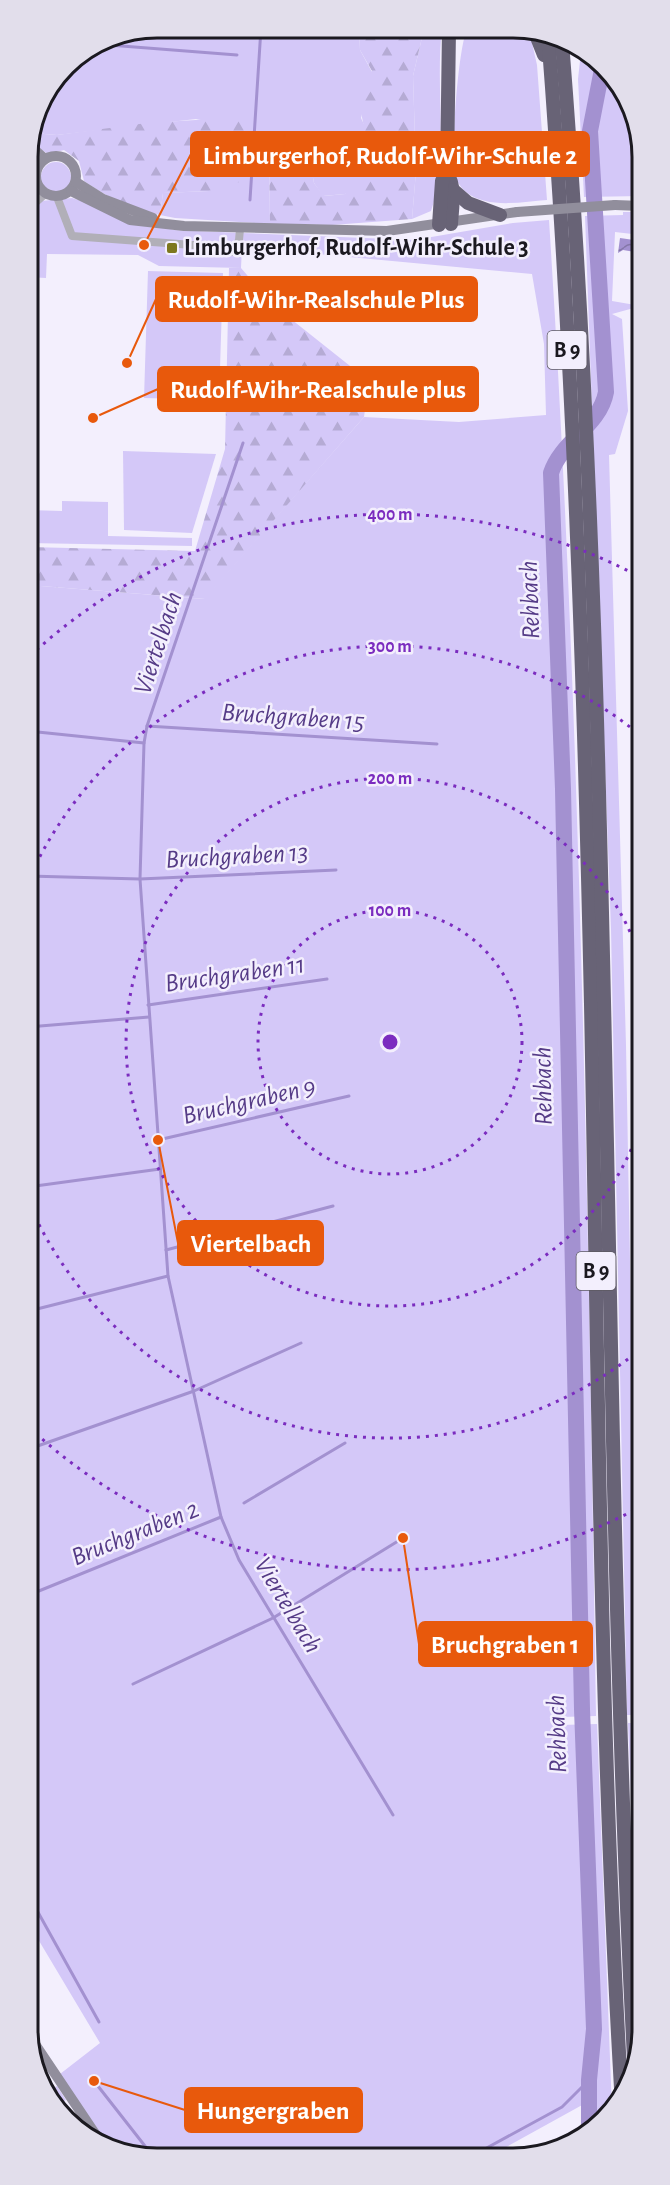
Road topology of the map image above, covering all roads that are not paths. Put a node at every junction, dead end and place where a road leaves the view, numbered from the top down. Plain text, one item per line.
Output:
1 (450, 38) edge
2 (454, 38) edge
3 (539, 41) edge
4 (549, 43) edge
5 (450, 46) junction
6 (563, 49) edge
7 (573, 54) edge
8 (565, 73) junction
9 (551, 83) junction
10 (38, 153) edge
11 (45, 159) junction
12 (38, 167) edge
13 (38, 172) edge
14 (447, 173) junction
15 (73, 187) junction
16 (42, 190) junction
17 (453, 190) junction
18 (38, 192) edge
19 (38, 195) edge
20 (57, 197) junction
21 (633, 206) edge
22 (500, 215) junction
23 (445, 224) junction
24 (240, 229) junction
25 (632, 2019) edge
26 (40, 2051) edge
27 (621, 2080) edge
28 (91, 2128) edge

1 - 5 highway
2 - 5 highway
3 - 9 highway
4 - 9 highway, B 9
5 - 14 highway
6 - 8 highway, B 9
7 - 8 highway
8 - 25 highway, B 9
9 - 27 highway, B 9
10 - 11 main road
11 - 12 main road
11 - 15 main road
13 - 16 main road
14 - 17 highway
14 - 23 highway
15 - 20 main road
15 - 24 main road
16 - 18 street
16 - 19 street
16 - 20 main road
17 - 22 highway
17 - 23 highway
20 - 24 street
21 - 22 main road, bridge
22 - 23 main road
23 - 24 main road
26 - 28 main road

